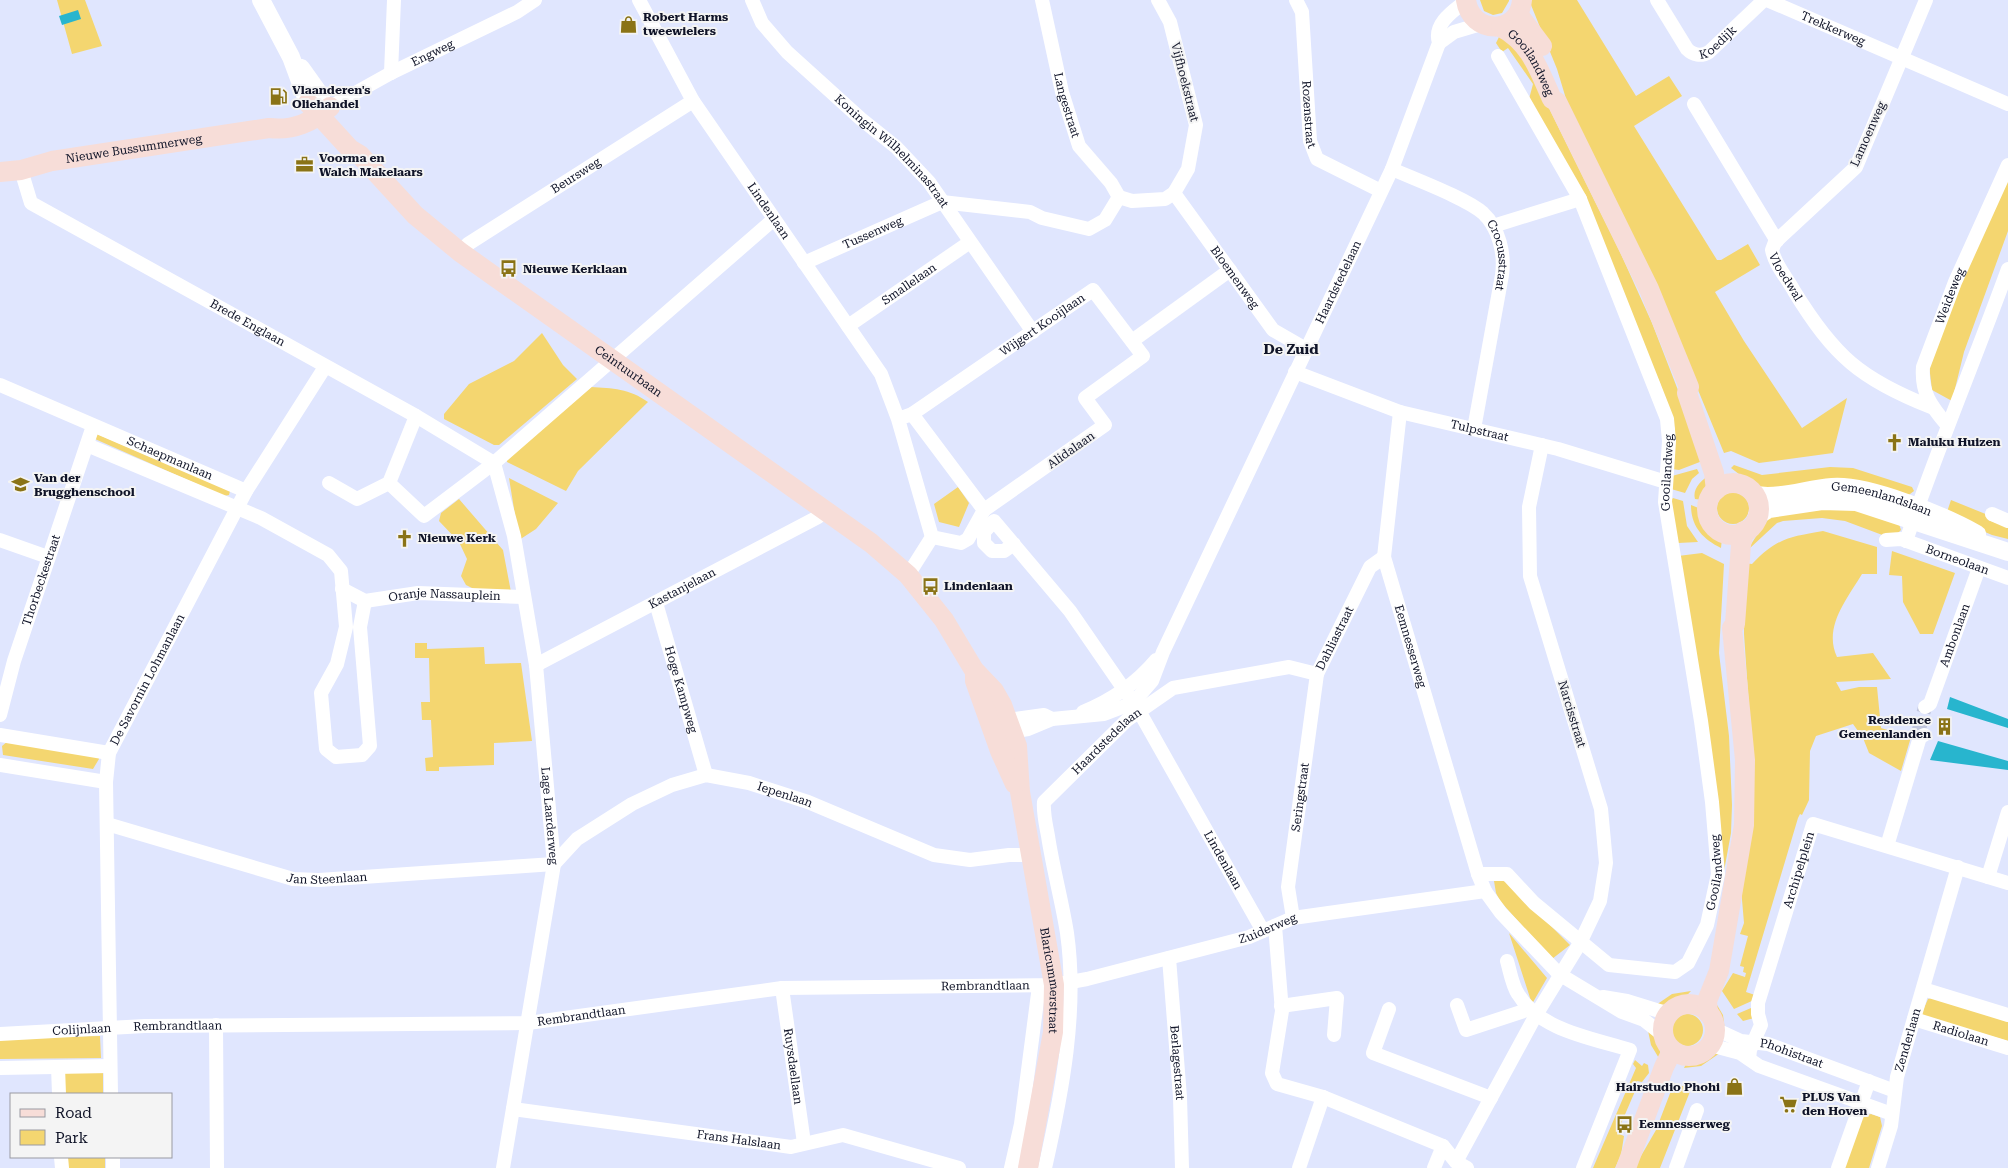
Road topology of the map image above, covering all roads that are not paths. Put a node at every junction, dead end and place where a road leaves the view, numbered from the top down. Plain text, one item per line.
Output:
1 (261, 0) edge
2 (394, 0) edge
3 (535, 0) edge
4 (639, 0) edge
5 (752, 0) edge
6 (1042, 0) edge
7 (1158, 0) edge
8 (1296, 0) edge
9 (1657, 0) edge
10 (1766, 0) edge
11 (1926, 0) edge
12 (1466, 1) edge
13 (1520, 7) edge
14 (1481, 24) junction
15 (1501, 27) junction
16 (1439, 43) junction
17 (1498, 56) dead end
18 (1901, 58) junction
19 (390, 73) junction
20 (693, 100) junction
21 (1558, 102) junction
22 (1694, 104) dead end
23 (2008, 104) edge
24 (319, 106) junction
25 (2008, 165) edge
26 (1392, 168) junction
27 (21, 170) junction
28 (0, 172) edge
29 (1381, 191) junction
30 (1174, 193) junction
31 (1119, 197) junction
32 (1580, 199) junction
33 (942, 202) junction
34 (970, 205) junction
35 (774, 219) junction
36 (958, 224) junction
37 (1493, 226) junction
38 (1777, 240) junction
39 (970, 242) junction
40 (460, 252) junction
41 (804, 263) junction
42 (1230, 270) junction
43 (2006, 278) edge
44 (848, 326) junction
45 (1033, 332) junction
46 (1132, 341) junction
47 (1306, 349) junction
48 (613, 359) junction
49 (325, 367) junction
50 (1295, 372) junction
51 (0, 385) edge
52 (1688, 387) junction
53 (1931, 406) junction
54 (1400, 412) junction
55 (912, 414) junction
56 (416, 416) junction
57 (898, 419) junction
58 (1947, 425) junction
59 (93, 426) junction
60 (1474, 428) junction
61 (86, 445) junction
62 (1542, 445) junction
63 (494, 463) junction
64 (1666, 482) junction
65 (329, 483) dead end
66 (389, 483) junction
67 (1735, 483) junction
68 (1716, 490) junction
69 (246, 491) junction
70 (1755, 495) junction
71 (238, 507) junction
72 (826, 510) junction
73 (984, 510) junction
74 (1915, 514) junction
75 (1992, 514) dead end
76 (1758, 516) junction
77 (2008, 520) edge
78 (1744, 531) junction
79 (1724, 532) junction
80 (932, 537) junction
81 (0, 540) edge
82 (1886, 540) dead end
83 (1906, 541) junction
84 (1014, 544) dead end
85 (2003, 550) edge
86 (1384, 556) junction
87 (48, 557) junction
88 (1979, 568) junction
89 (908, 575) junction
90 (2008, 578) edge
91 (342, 589) junction
92 (524, 596) junction
93 (365, 601) junction
94 (656, 603) junction
95 (346, 627) junction
96 (360, 627) junction
97 (1732, 628) junction
98 (1163, 652) junction
99 (536, 665) junction
100 (1317, 674) junction
101 (1174, 688) joint
102 (1124, 690) junction
103 (1136, 707) junction
104 (1929, 707) tunnel mouth
105 (0, 715) edge
106 (1073, 716) junction
107 (1002, 727) junction
108 (0, 735) edge
109 (1920, 735) tunnel mouth
110 (109, 753) junction
111 (0, 765) edge
112 (706, 776) junction
113 (106, 782) junction
114 (1044, 802) joint
115 (2008, 812) edge
116 (107, 824) junction
117 (1887, 846) junction
118 (1032, 856) junction
119 (554, 864) junction
120 (1958, 868) junction
121 (1478, 874) junction
122 (1988, 877) junction
123 (2008, 883) edge
124 (1485, 891) junction
125 (1292, 918) junction
126 (1727, 925) junction
127 (1269, 929) junction
128 (1580, 944) junction
129 (1169, 958) junction
130 (1507, 961) dead end
131 (1559, 974) junction
132 (1054, 984) junction
133 (782, 988) junction
134 (1922, 989) junction
135 (1595, 996) junction
136 (1686, 1004) junction
137 (1281, 1006) junction
138 (1457, 1006) dead end
139 (1389, 1009) dead end
140 (1533, 1012) junction
141 (1668, 1014) junction
142 (2008, 1016) edge
143 (1914, 1019) junction
144 (528, 1023) junction
145 (216, 1025) junction
146 (1711, 1029) junction
147 (110, 1030) junction
148 (0, 1034) edge
149 (1334, 1035) dead end
150 (1754, 1042) junction
151 (1674, 1047) junction
152 (2008, 1048) edge
153 (1748, 1060) junction
154 (110, 1066) junction
155 (58, 1067) junction
156 (0, 1068) edge
157 (1869, 1081) junction
158 (1895, 1091) junction
159 (59, 1093) edge
160 (111, 1093) edge
161 (1323, 1097) junction
162 (1491, 1098) junction
163 (1861, 1104) junction
164 (513, 1109) junction
165 (1697, 1110) dead end
166 (1892, 1114) junction
167 (804, 1144) junction
168 (1443, 1146) junction
169 (1462, 1165) edge
170 (1626, 1166) edge
171 (217, 1168) edge
172 (503, 1168) edge
173 (959, 1168) edge
174 (1011, 1168) edge
175 (1028, 1168) edge
176 (1045, 1168) edge
177 (1182, 1168) edge
178 (1299, 1168) edge
179 (1434, 1168) edge
180 (1583, 1168) edge
181 (1676, 1168) edge
182 (1838, 1168) edge
183 (1878, 1168) edge

1 - 24 street, Ceintuurbaan
2 - 19 street
3 - 19 street, Engweg
4 - 20 street, Lindenlaan
5 - 33 street, Koningin Wilhelminastraat
6 - 31 street, Langestraat
7 - 30 street, Vijfhoekstraat
8 - 29 street, Rozenstraat
9 - 10 street, Koedijk
10 - 18 street, Trekkerweg
11 - 18 street
12 - 14 main road
12 - 16 street, Haardstedelaan
13 - 15 main road
13 - 21 main road, Gooilandweg
14 - 15 main road
14 - 16 street
15 - 21 main road, Gooilandweg
16 - 26 street, Haardstedelaan
17 - 32 street, Gooilandweg
18 - 23 street, Trekkerweg
18 - 38 street, Lamoenweg
19 - 24 street, Engweg
20 - 35 street, Lindenlaan
20 - 40 street, Beursweg
21 - 52 main road, Gooilandweg
22 - 38 street, Vloedwal
24 - 27 main road, Nieuwe Bussummerweg
24 - 40 main road, Ceintuurbaan
25 - 53 street, Weideweg
26 - 29 street, Haardstedelaan
26 - 37 street, Crocusstraat
27 - 28 main road, Nieuwe Bussummerweg
27 - 49 street, Brede Englaan
29 - 47 street, Haardstedelaan
30 - 31 street
30 - 42 street, Bloemenweg
31 - 34 street, Koningin Wilhelminastraat
32 - 37 street
32 - 64 street, Gooilandweg
33 - 34 street, Koningin Wilhelminastraat
33 - 36 street
33 - 41 street, Tussenweg
34 - 36 street
35 - 41 street, Lindenlaan
35 - 48 street
36 - 39 street
37 - 60 street, Crocusstraat
38 - 53 street, Vloedwal
39 - 44 street, Smallelaan
39 - 45 street
40 - 48 main road, Ceintuurbaan
41 - 44 street, Lindenlaan
42 - 46 street
42 - 47 street, Bloemenweg
43 - 58 street
44 - 57 street, Lindenlaan
45 - 46 street, Wijgert Kooijlaan
45 - 55 street, Wijgert Kooijlaan
46 - 73 street, Alidalaan
47 - 50 street, Haardstedelaan
48 - 63 street
48 - 72 main road, Ceintuurbaan
49 - 56 street, Brede Englaan
49 - 69 street, De Savornin Lohmanlaan
50 - 54 street, Tulpstraat
50 - 98 street, Haardstedelaan
51 - 59 street, Schaepmanlaan
52 - 67 main road, Gooilandweg
52 - 68 main road, Gooilandweg
53 - 58 street, Weideweg
54 - 60 street, Tulpstraat
54 - 86 street, Eemnesserweg
55 - 57 street
55 - 73 street
56 - 63 street, Brede Englaan
56 - 66 street
57 - 80 street, Lindenlaan
58 - 74 street
59 - 61 street
59 - 69 street, Schaepmanlaan
60 - 62 street, Tulpstraat
61 - 71 street, Schaepmanlaan
61 - 87 street, Thorbeckestraat
62 - 64 street, Tulpstraat
62 - 128 street, Narcisstraat
63 - 66 street
63 - 92 street, Lage Laarderweg
64 - 128 street, Gooilandweg
65 - 66 street
67 - 68 main road
67 - 70 main road
68 - 79 main road
69 - 71 street, De Savornin Lohmanlaan
70 - 74 street, Gemeenlandslaan
70 - 76 main road
71 - 91 street
71 - 110 street, De Savornin Lohmanlaan
72 - 89 main road, Ceintuurbaan
72 - 94 street, Kastanjelaan
73 - 80 street
74 - 76 street, Gemeenlandslaan
74 - 83 street
74 - 85 street, Gemeenlandslaan
75 - 77 street
76 - 78 main road
78 - 79 main road
78 - 97 main road, Gooilandweg
79 - 97 main road, Gooilandweg
80 - 89 street
81 - 87 street
82 - 83 street, Borneolaan
83 - 88 street, Borneolaan
84 - 102 street, Lindenlaan
86 - 100 street, Dahliastraat
86 - 121 street, Eemnesserweg
87 - 105 street, Thorbeckestraat
88 - 90 street, Borneolaan
88 - 104 street, Ambonlaan
89 - 107 main road, Blaricummerstraat
91 - 93 street
91 - 95 street
92 - 93 street, Oranje Nassauplein
92 - 99 street, Lage Laarderweg
93 - 96 street
94 - 99 street, Kastanjelaan
94 - 112 street, Hoge Kampweg
95 - 96 street
95 - 96 street
97 - 126 main road, Gooilandweg
98 - 102 street, Haardstedelaan
98 - 103 street, Haardstedelaan
99 - 119 street, Lage Laarderweg
100 - 101 street, Dahliastraat
100 - 125 street, Seringstraat
101 - 103 street, Haardstedelaan
102 - 103 street, Lindenlaan
102 - 106 street, Haardstedelaan
103 - 106 street, Haardstedelaan
103 - 114 street, Haardstedelaan
103 - 127 street, Lindenlaan
106 - 107 street, Haardstedelaan
107 - 118 main road, Blaricummerstraat
108 - 110 street
109 - 117 street
110 - 113 street, De Savornin Lohmanlaan
111 - 113 street
112 - 118 street, Iepenlaan
112 - 119 street, Iepenlaan
113 - 116 street, De Savornin Lohmanlaan
114 - 132 street, Blaricummerstraat
115 - 122 street
116 - 119 street, Jan Steenlaan
116 - 147 street, De Savornin Lohmanlaan
117 - 120 street, Archipelplein
117 - 150 street, Archipelplein
118 - 132 main road, Blaricummerstraat
119 - 144 street, Lage Laarderweg
120 - 122 street, Archipelplein
120 - 134 street
121 - 124 street, Eemnesserweg
121 - 128 street
122 - 123 street, Archipelplein
124 - 125 street, Zuiderweg
124 - 131 street, Eemnesserweg
125 - 127 street, Zuiderweg
126 - 136 main road, Gooilandweg
126 - 146 main road, Gooilandweg
127 - 129 street, Zuiderweg
127 - 137 street
128 - 131 street, Narcisstraat
129 - 132 street, Zuiderweg
129 - 177 street, Berlagestraat
130 - 140 street
131 - 135 street, Eemnesserweg
131 - 140 street, Narcisstraat
132 - 133 street, Rembrandtlaan
132 - 174 street, Blaricummerstraat
132 - 175 main road, Blaricummerstraat
132 - 176 street, Blaricummerstraat
133 - 144 street, Rembrandtlaan
133 - 167 street, Ruysdaellaan
134 - 142 street
134 - 143 street, Zenderlaan
135 - 141 street, Eemnesserweg
135 - 151 street, Eemnesserweg
136 - 141 main road
136 - 146 main road
137 - 149 street
137 - 161 street
138 - 140 street
139 - 162 street
140 - 162 street, Narcisstraat
140 - 180 street
141 - 151 main road
143 - 152 street, Radiolaan
143 - 158 street, Zenderlaan
144 - 145 street, Rembrandtlaan
144 - 164 street, Lage Laarderweg
145 - 147 street, Rembrandtlaan
145 - 171 street
146 - 150 street, Phohistraat
146 - 151 main road
146 - 153 street, Phohistraat
147 - 148 street, Colijnlaan
147 - 154 street, Colijnlaan
150 - 153 street, Archipelplein
150 - 157 street, Phohistraat
151 - 170 main road
153 - 163 street, Phohistraat
154 - 155 street
154 - 160 street
155 - 156 street
155 - 159 street
157 - 158 street, Phohistraat
157 - 163 street
158 - 166 street, Zenderlaan
161 - 168 street
161 - 178 street
162 - 169 street, Narcisstraat
163 - 166 street, Phohistraat
163 - 182 street
164 - 167 street, Frans Halslaan
164 - 172 street, Lage Laarderweg
165 - 181 street
166 - 183 street
167 - 173 street, Frans Halslaan
168 - 169 street
168 - 179 street

